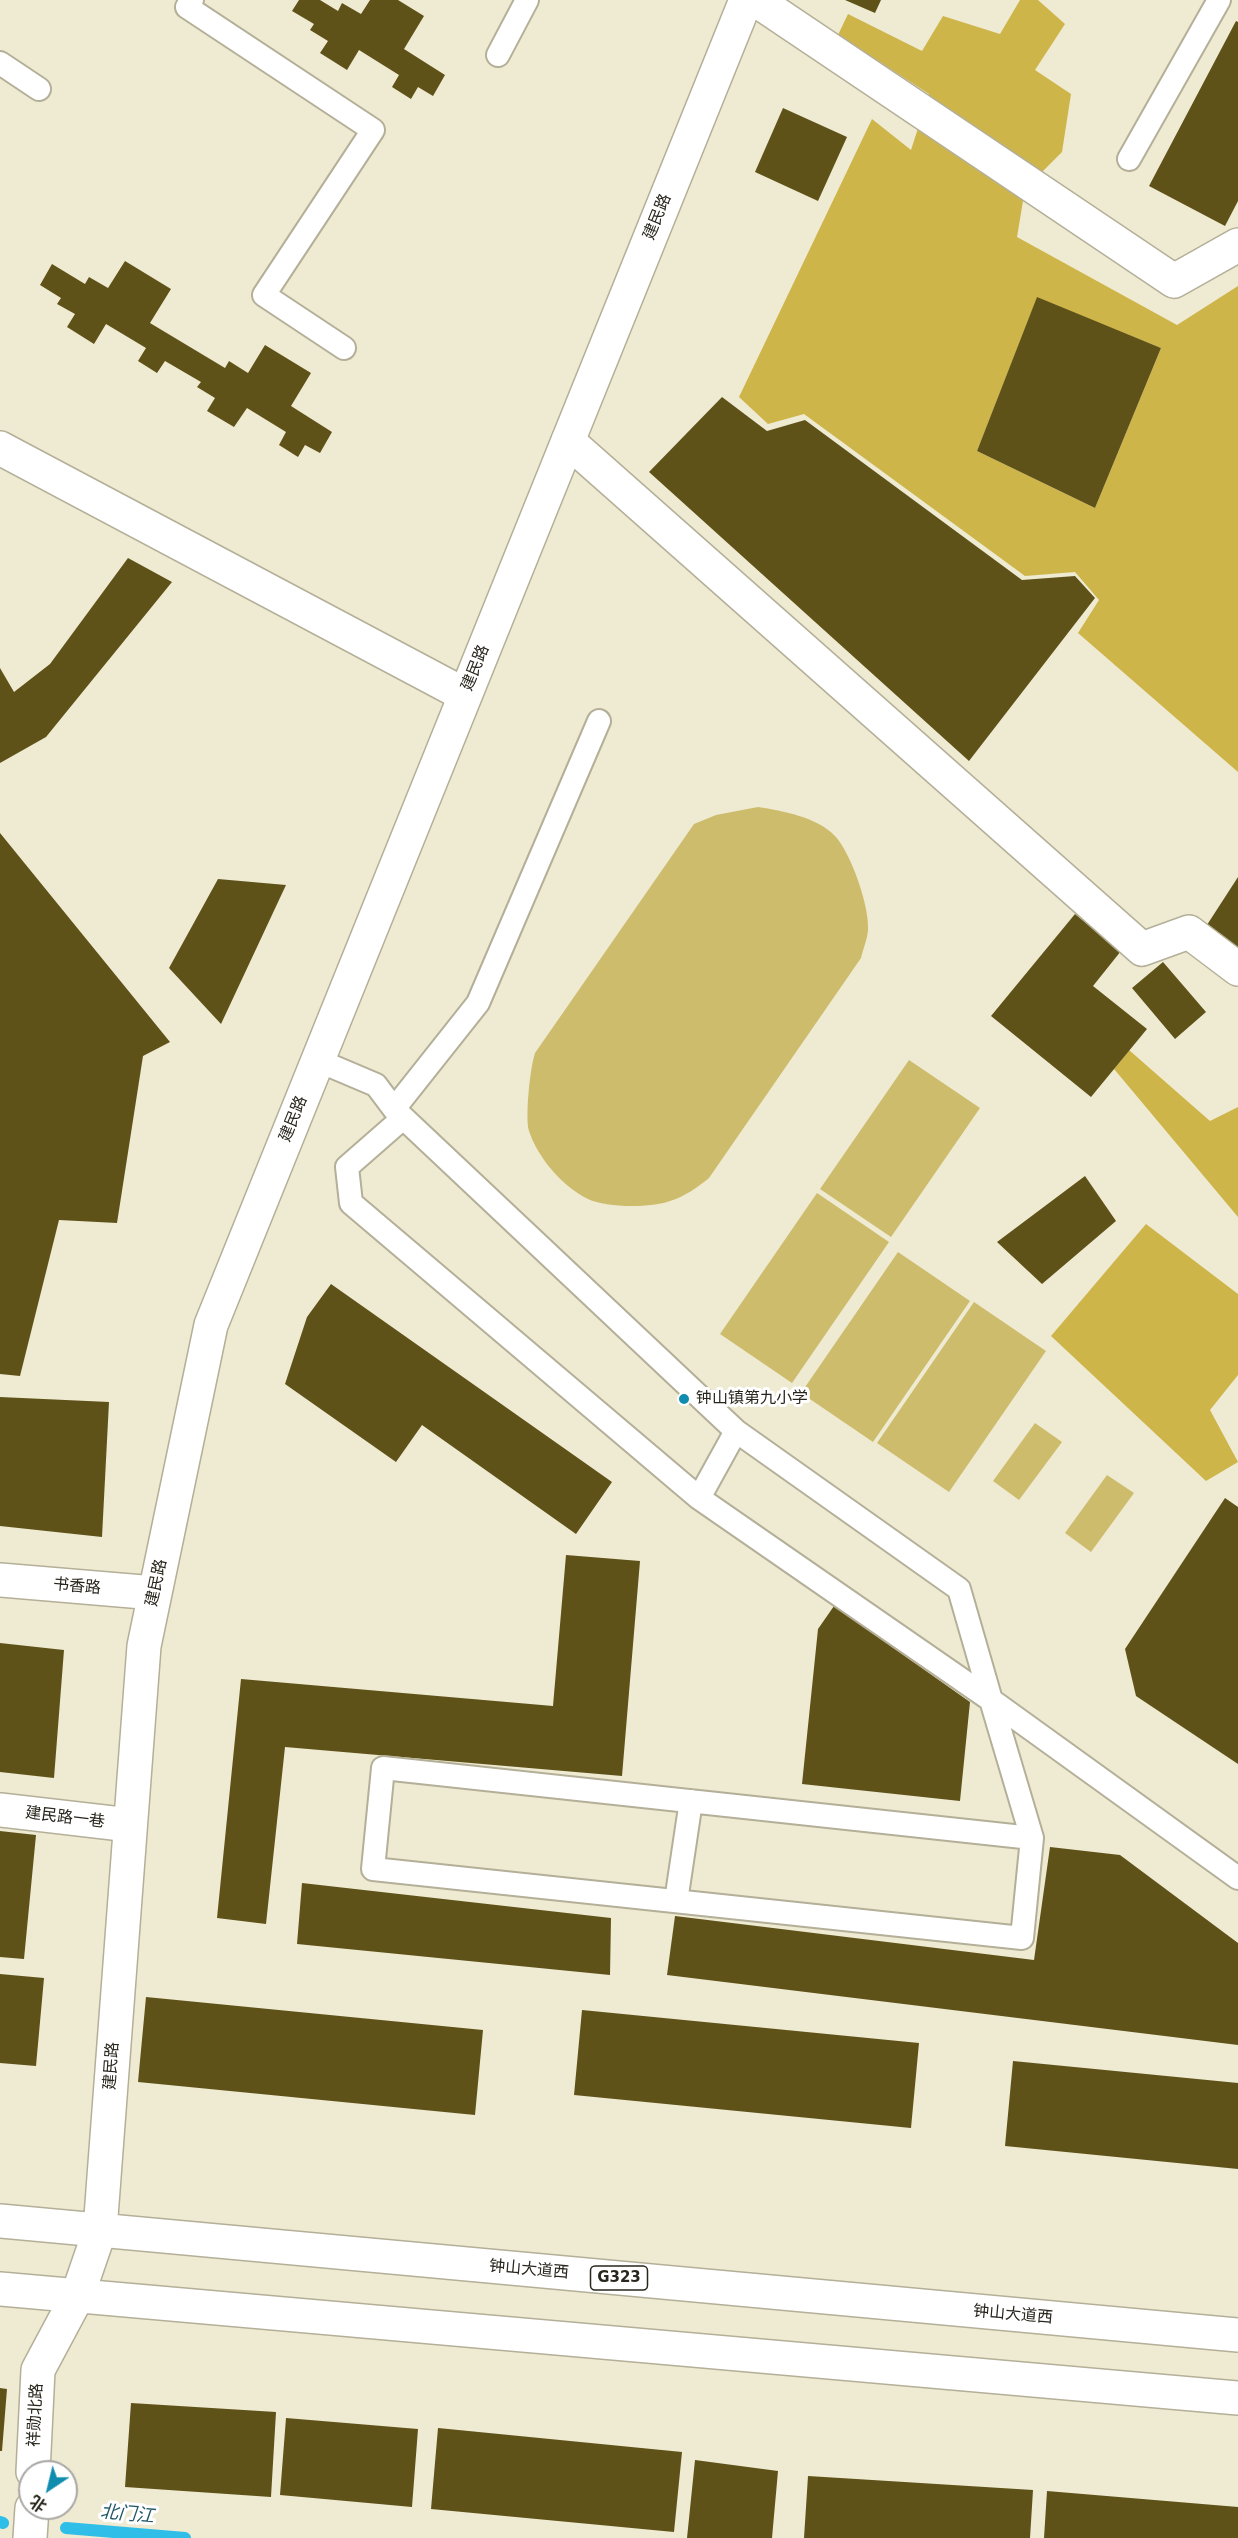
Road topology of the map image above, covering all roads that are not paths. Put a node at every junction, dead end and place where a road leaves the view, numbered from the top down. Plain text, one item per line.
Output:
1 (192, 0) edge
2 (527, 0) edge
3 (746, 0) edge
4 (756, 0) edge
5 (1219, 0) edge
6 (498, 55) dead end
7 (0, 63) edge
8 (39, 89) dead end
9 (1129, 159) dead end
10 (1238, 245) edge
11 (345, 348) dead end
12 (568, 441) junction
13 (0, 448) edge
14 (465, 695) junction
15 (599, 721) dead end
16 (1238, 969) edge
17 (317, 1060) junction
18 (398, 1114) junction
19 (736, 1431) junction
20 (699, 1498) junction
21 (0, 1580) edge
22 (155, 1593) junction
23 (991, 1700) junction
24 (691, 1801) junction
25 (0, 1810) edge
26 (130, 1825) junction
27 (1032, 1838) junction
28 (1238, 1878) edge
29 (676, 1901) junction
30 (0, 2221) edge
31 (100, 2230) junction
32 (0, 2289) edge
33 (77, 2297) junction
34 (1238, 2335) edge
35 (1238, 2398) edge
36 (34, 2460) edge
37 (31, 2520) edge
38 (30, 2538) edge

1 - 11 lane
2 - 6 lane
3 - 12 main road, 建民路
4 - 10 main road
5 - 9 lane
7 - 8 lane
12 - 14 main road, 建民路
12 - 16 main road
13 - 14 main road
14 - 17 main road, 建民路
15 - 18 lane
17 - 18 lane
17 - 22 main road, 建民路
18 - 19 lane
18 - 20 lane
19 - 20 lane
19 - 23 lane
20 - 23 lane
21 - 22 main road, 书香路
22 - 26 main road, 建民路
23 - 27 lane
23 - 28 lane
24 - 27 lane
24 - 29 lane
24 - 29 lane
25 - 26 main road, 建民路一巷
26 - 31 main road, 建民路
27 - 29 lane
30 - 31 main road, 钟山大道西 / G323
31 - 33 main road, 建民路
31 - 34 main road, 钟山大道西 / G323
32 - 33 main road
33 - 35 main road
33 - 36 main road, 祥勋北路
37 - 38 main road

